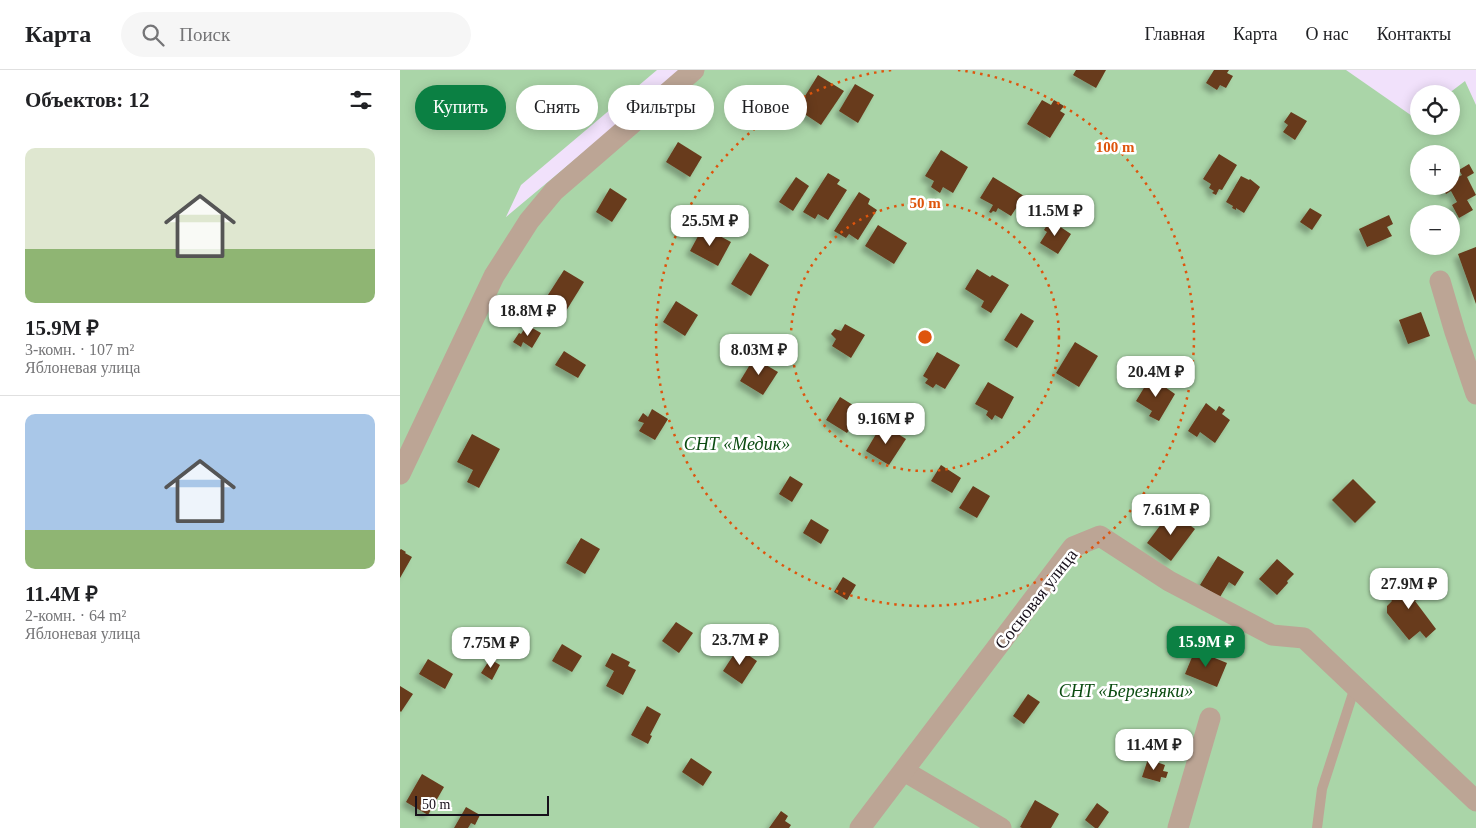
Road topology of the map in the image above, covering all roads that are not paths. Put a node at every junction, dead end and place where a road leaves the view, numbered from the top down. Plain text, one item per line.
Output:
1 (694, 70) edge
2 (1440, 281) dead end
3 (1476, 394) edge
4 (400, 474) edge
5 (1355, 687) junction
6 (1210, 718) dead end
7 (904, 771) junction
8 (1476, 800) edge
9 (860, 828) edge
10 (1001, 828) edge
11 (1178, 828) edge
12 (1317, 828) edge

1 - 4 street
2 - 3 street
5 - 7 street, Сосновая улица
5 - 8 street, Сосновая улица
5 - 12 lane
6 - 11 street
7 - 9 street, Сосновая улица
7 - 10 street

